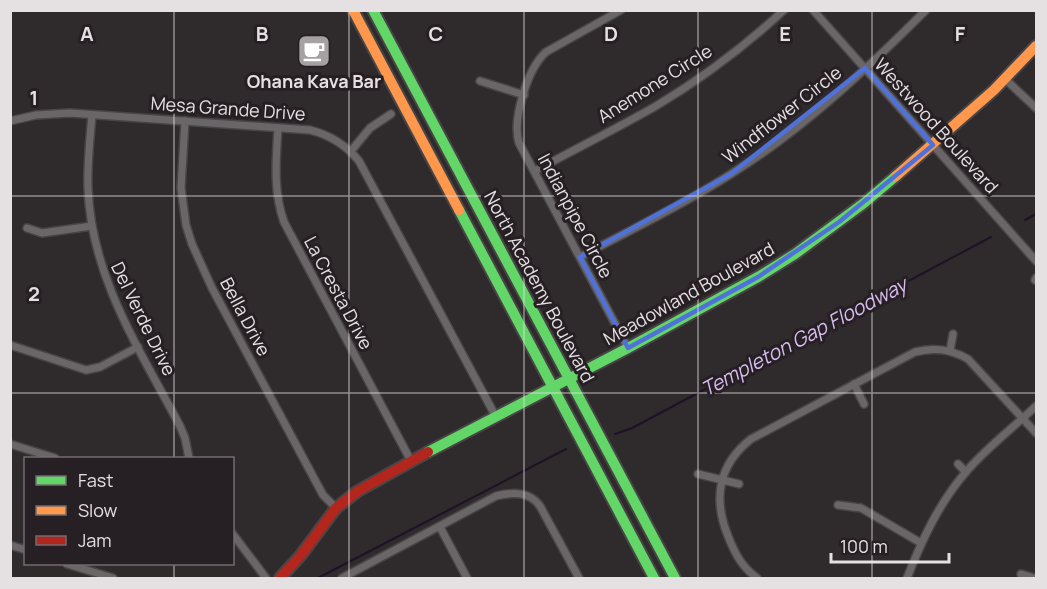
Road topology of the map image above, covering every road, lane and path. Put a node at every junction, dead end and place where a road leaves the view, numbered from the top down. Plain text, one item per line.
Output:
1 (353, 10) edge
2 (374, 10) edge
3 (621, 10) edge
4 (784, 10) edge
5 (813, 10) edge
6 (926, 10) edge
7 (1036, 46) edge
8 (865, 68) junction
9 (1005, 78) junction
10 (480, 81) dead end
11 (525, 95) junction
12 (1036, 108) edge
13 (391, 114) dead end
14 (92, 115) junction
15 (10, 121) edge
16 (185, 121) junction
17 (278, 128) junction
18 (933, 145) junction
19 (351, 151) junction
20 (535, 171) junction
21 (92, 226) junction
22 (27, 228) dead end
23 (580, 257) junction
24 (1036, 261) edge
25 (954, 334) dead end
26 (10, 345) edge
27 (138, 347) junction
28 (628, 348) junction
29 (950, 351) junction
30 (568, 379) junction
31 (854, 384) junction
32 (552, 387) junction
33 (864, 404) dead end
34 (1036, 406) edge
35 (496, 417) junction
36 (1024, 418) junction
37 (1036, 433) edge
38 (10, 444) edge
39 (49, 457) edge
40 (189, 457) edge
41 (411, 460) junction
42 (958, 464) dead end
43 (966, 472) junction
44 (698, 474) dead end
45 (723, 480) junction
46 (740, 484) dead end
47 (838, 505) dead end
48 (336, 508) junction
49 (440, 527) junction
50 (234, 536) edge
51 (921, 543) junction
52 (70, 565) edge
53 (1021, 574) dead end
54 (355, 575) edge
55 (113, 579) edge
56 (266, 579) edge
57 (280, 579) edge
58 (342, 579) edge
59 (467, 579) edge
60 (579, 579) edge
61 (654, 579) edge
62 (675, 579) edge
63 (757, 579) edge
64 (907, 579) edge
65 (1034, 579) edge

1 - 32 main road, North Academy Boulevard
2 - 30 main road, North Academy Boulevard
3 - 11 street, Indianpipe Circle
4 - 20 street, Anemone Circle
5 - 8 street, Westwood Boulevard
6 - 8 street, Windflower Circle
7 - 9 main road, Meadowland Boulevard
8 - 18 street, Westwood Boulevard
8 - 23 street, Windflower Circle
9 - 12 street
9 - 18 main road, Meadowland Boulevard
10 - 11 street
11 - 20 street, Indianpipe Circle
13 - 19 street
14 - 15 street, Mesa Grande Drive
14 - 16 street, Mesa Grande Drive
14 - 21 street, Del Verde Drive
16 - 17 street, Mesa Grande Drive
16 - 48 street, Bella Drive
17 - 19 street, Mesa Grande Drive
17 - 41 street, La Cresta Drive
18 - 24 street, Westwood Boulevard
18 - 28 main road, Meadowland Boulevard
19 - 35 street, Mesa Grande Drive
20 - 23 street, Indianpipe Circle
21 - 22 street
21 - 27 street, Del Verde Drive
23 - 28 street, Indianpipe Circle
25 - 29 street
26 - 27 street
27 - 40 street, Del Verde Drive
28 - 30 main road, Meadowland Boulevard
29 - 31 street
29 - 36 street
30 - 32 main road, Meadowland Boulevard
30 - 62 main road, North Academy Boulevard
31 - 33 street
31 - 45 street
32 - 35 main road, Meadowland Boulevard
32 - 61 main road, North Academy Boulevard
34 - 36 street
35 - 41 main road, Meadowland Boulevard
36 - 37 street
36 - 43 street
38 - 39 street
41 - 48 main road, Meadowland Boulevard
42 - 43 street
43 - 51 street
44 - 45 street
45 - 46 street
45 - 63 street
47 - 51 street
48 - 57 main road, Meadowland Boulevard
49 - 54 street
49 - 59 street
49 - 60 street
50 - 56 street
51 - 64 street
52 - 55 street
53 - 65 street
54 - 58 street

